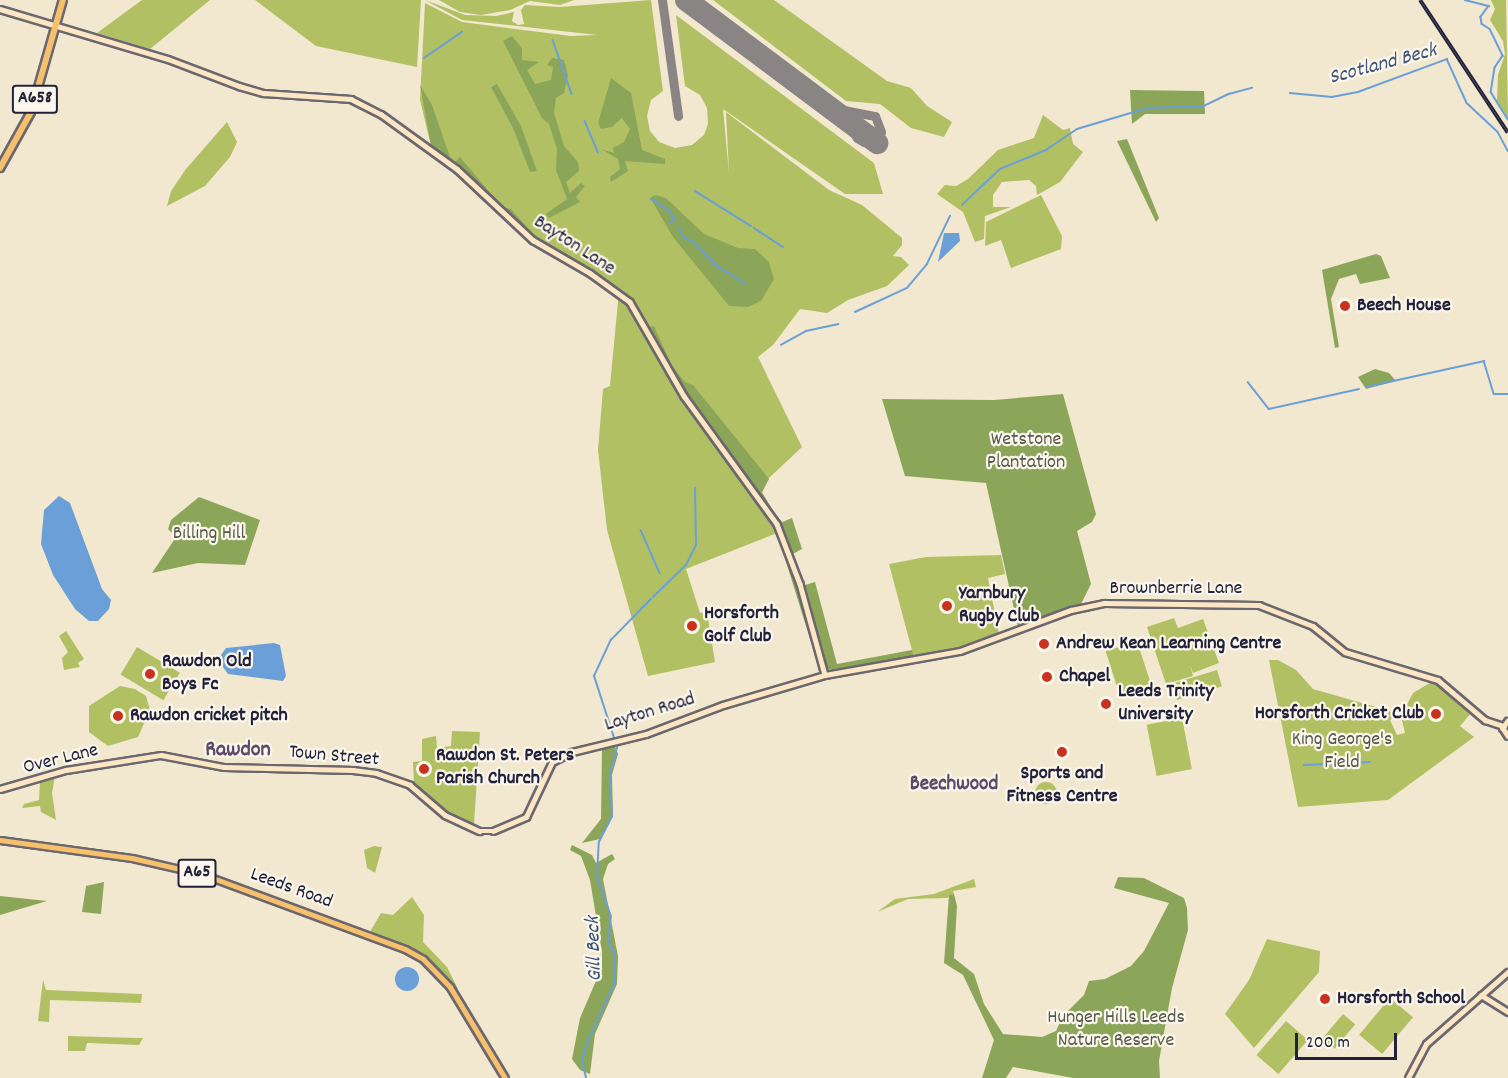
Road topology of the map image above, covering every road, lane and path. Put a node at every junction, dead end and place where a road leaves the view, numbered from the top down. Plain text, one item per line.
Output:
1 (63, 0) edge
2 (0, 9) edge
3 (56, 25) junction
4 (0, 168) edge
5 (825, 675) junction
6 (1506, 724) edge
7 (1508, 736) edge
8 (129, 760) joint
9 (0, 789) edge
10 (520, 822) joint
11 (0, 840) edge
12 (1508, 972) edge
13 (1481, 995) junction
14 (1508, 1012) edge
15 (505, 1078) edge
16 (1408, 1078) edge

1 - 3 highway, A658
2 - 3 street, Bayton Lane
3 - 4 highway, A658
3 - 5 street, Bayton Lane
5 - 6 street, Brownberrie Lane
5 - 10 street, Layton Road
6 - 7 street
8 - 9 street, Over Lane
8 - 10 street, Town Street
11 - 15 main road, Leeds Road / A65
12 - 13 street
13 - 14 street
13 - 16 street

